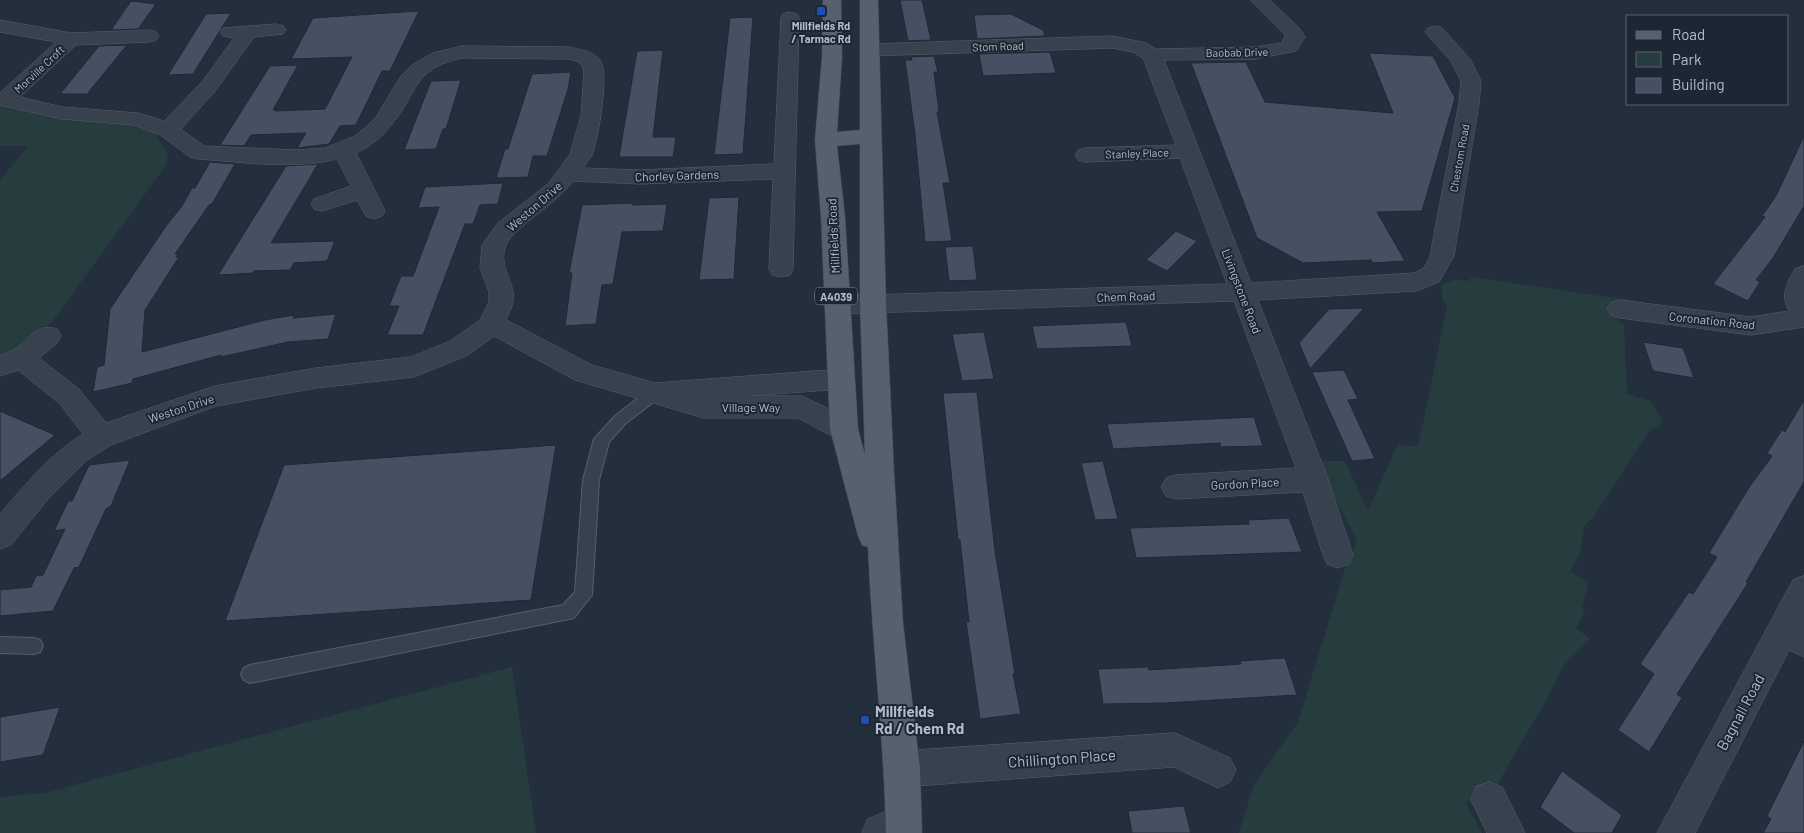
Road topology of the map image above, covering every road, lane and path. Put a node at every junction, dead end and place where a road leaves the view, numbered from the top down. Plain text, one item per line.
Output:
1 (869, 0) edge
2 (1260, 0) edge
3 (832, 1) edge
4 (790, 18) dead end
5 (0, 26) edge
6 (276, 30) dead end
7 (248, 31) junction
8 (225, 32) dead end
9 (1435, 32) dead end
10 (149, 36) dead end
11 (71, 39) junction
12 (870, 50) junction
13 (1152, 54) junction
14 (3, 99) edge
15 (168, 130) junction
16 (872, 136) junction
17 (826, 140) junction
18 (344, 150) junction
19 (1188, 151) junction
20 (1086, 155) dead end
21 (785, 171) junction
22 (568, 174) junction
23 (363, 190) junction
24 (322, 204) dead end
25 (374, 211) dead end
26 (781, 269) dead end
27 (1804, 275) edge
28 (1416, 282) joint
29 (1243, 292) junction
30 (873, 303) junction
31 (837, 305) junction
32 (1620, 309) dead end
33 (1804, 316) edge
34 (490, 326) junction
35 (48, 336) dead end
36 (11, 362) edge
37 (841, 379) junction
38 (655, 393) junction
39 (844, 429) junction
40 (101, 437) junction
41 (1314, 479) junction
42 (1176, 488) dead end
43 (0, 536) edge
44 (1338, 555) dead end
45 (886, 583) junction
46 (1804, 590) edge
47 (1794, 636) edge
48 (0, 645) edge
49 (34, 646) dead end
50 (250, 674) dead end
51 (902, 769) junction
52 (1218, 770) dead end
53 (1489, 800) dead end
54 (896, 829) edge
55 (1507, 833) edge
56 (1675, 833) edge

1 - 12 main road, Millfields Road / A4039
2 - 13 street, Baobab Drive
3 - 17 main road, Millfields Road / A4039
4 - 21 street
5 - 11 street, Morville Croft
6 - 7 street
7 - 8 street
7 - 15 street
9 - 28 street, Chestom Road
10 - 11 street, Morville Croft
11 - 14 street, Morville Croft
12 - 13 street, Stom Road
12 - 16 main road, Millfields Road / A4039
13 - 19 street, Livingstone Road
14 - 15 street, Weston Drive
15 - 18 street, Weston Drive
16 - 17 main road
16 - 30 main road, Millfields Road / A4039
17 - 31 main road, Millfields Road / A4039
18 - 22 street, Weston Drive
18 - 23 street
19 - 20 street, Stanley Place
19 - 29 street, Livingstone Road
21 - 22 street, Chorley Gardens
21 - 26 street
22 - 34 street, Weston Drive
23 - 24 street
23 - 25 street
27 - 33 street
28 - 29 street, Chem Road
29 - 30 street, Chem Road
29 - 41 street, Livingstone Road
30 - 31 street, Chem Road
30 - 45 main road, Millfields Road / A4039
31 - 37 main road, Millfields Road / A4039
32 - 33 street, Coronation Road
34 - 38 street, Village Way
34 - 40 street, Weston Drive
35 - 36 street
36 - 40 street
37 - 38 street, Village Way
37 - 39 main road, Millfields Road / A4039
38 - 39 street, Village Way
38 - 50 lane
39 - 45 main road, Millfields Road / A4039
40 - 43 street, Weston Drive
41 - 42 street, Gordon Place
41 - 44 street, Livingstone Road
45 - 51 main road, Millfields Road / A4039
46 - 47 street, Bagnall Road
47 - 56 street, Bagnall Road
48 - 49 lane
51 - 52 street, Chillington Place
51 - 54 main road, Millfields Road / A4039
53 - 55 street

